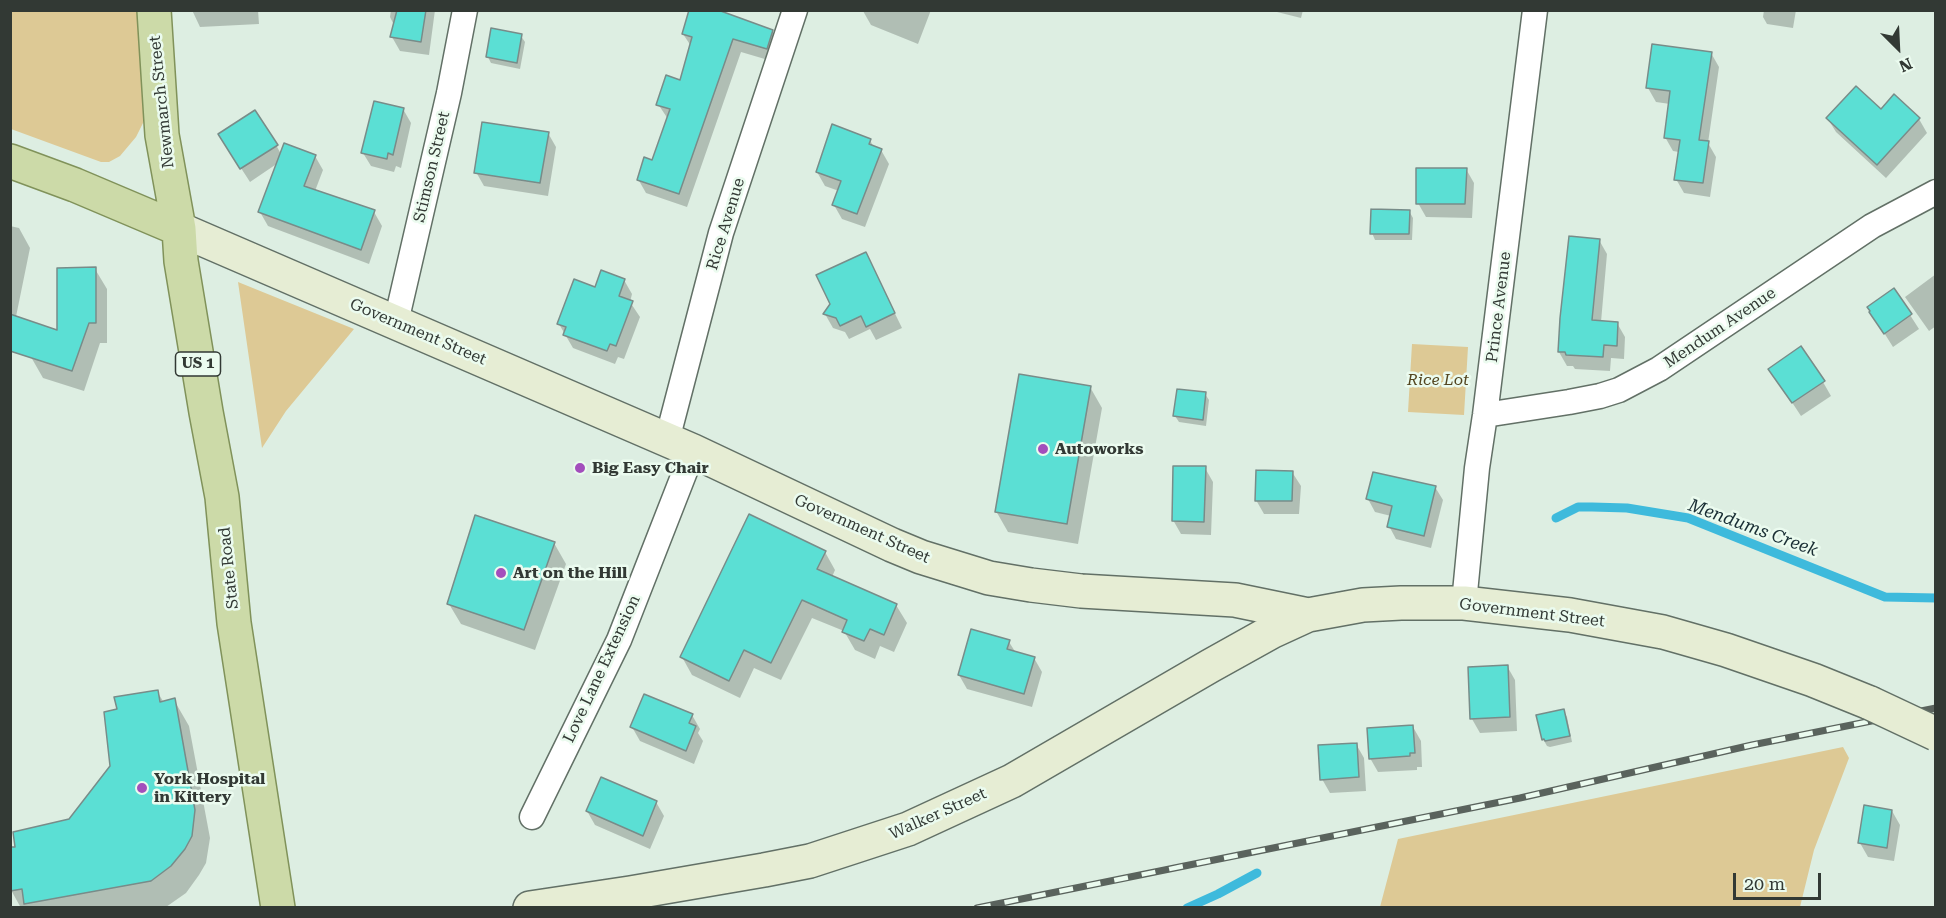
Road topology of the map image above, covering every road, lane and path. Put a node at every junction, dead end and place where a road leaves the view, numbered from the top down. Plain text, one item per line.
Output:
1 (154, 10) edge
2 (465, 10) edge
3 (795, 10) edge
4 (1535, 10) edge
5 (10, 161) edge
6 (1935, 192) edge
7 (179, 229) junction
8 (396, 322) junction
9 (1485, 415) junction
10 (680, 446) junction
11 (1464, 603) junction
12 (1308, 615) junction
13 (1935, 734) edge
14 (532, 817) dead end
15 (278, 908) edge
16 (530, 908) edge

1 - 7 main road, Newmarch Street / US 1
2 - 8 street, Stimson Street
3 - 10 street, Rice Avenue
4 - 9 street, Prince Avenue
5 - 7 main road, Government Street
6 - 9 street, Mendum Avenue
7 - 8 main road, Government Street
7 - 15 main road, State Road / US 1
8 - 10 main road, Government Street
9 - 11 street, Prince Avenue
10 - 12 main road, Government Street
10 - 14 street, Love Lane Extension
11 - 12 main road, Government Street
11 - 13 main road, Government Street, bridge
12 - 16 main road, Walker Street

